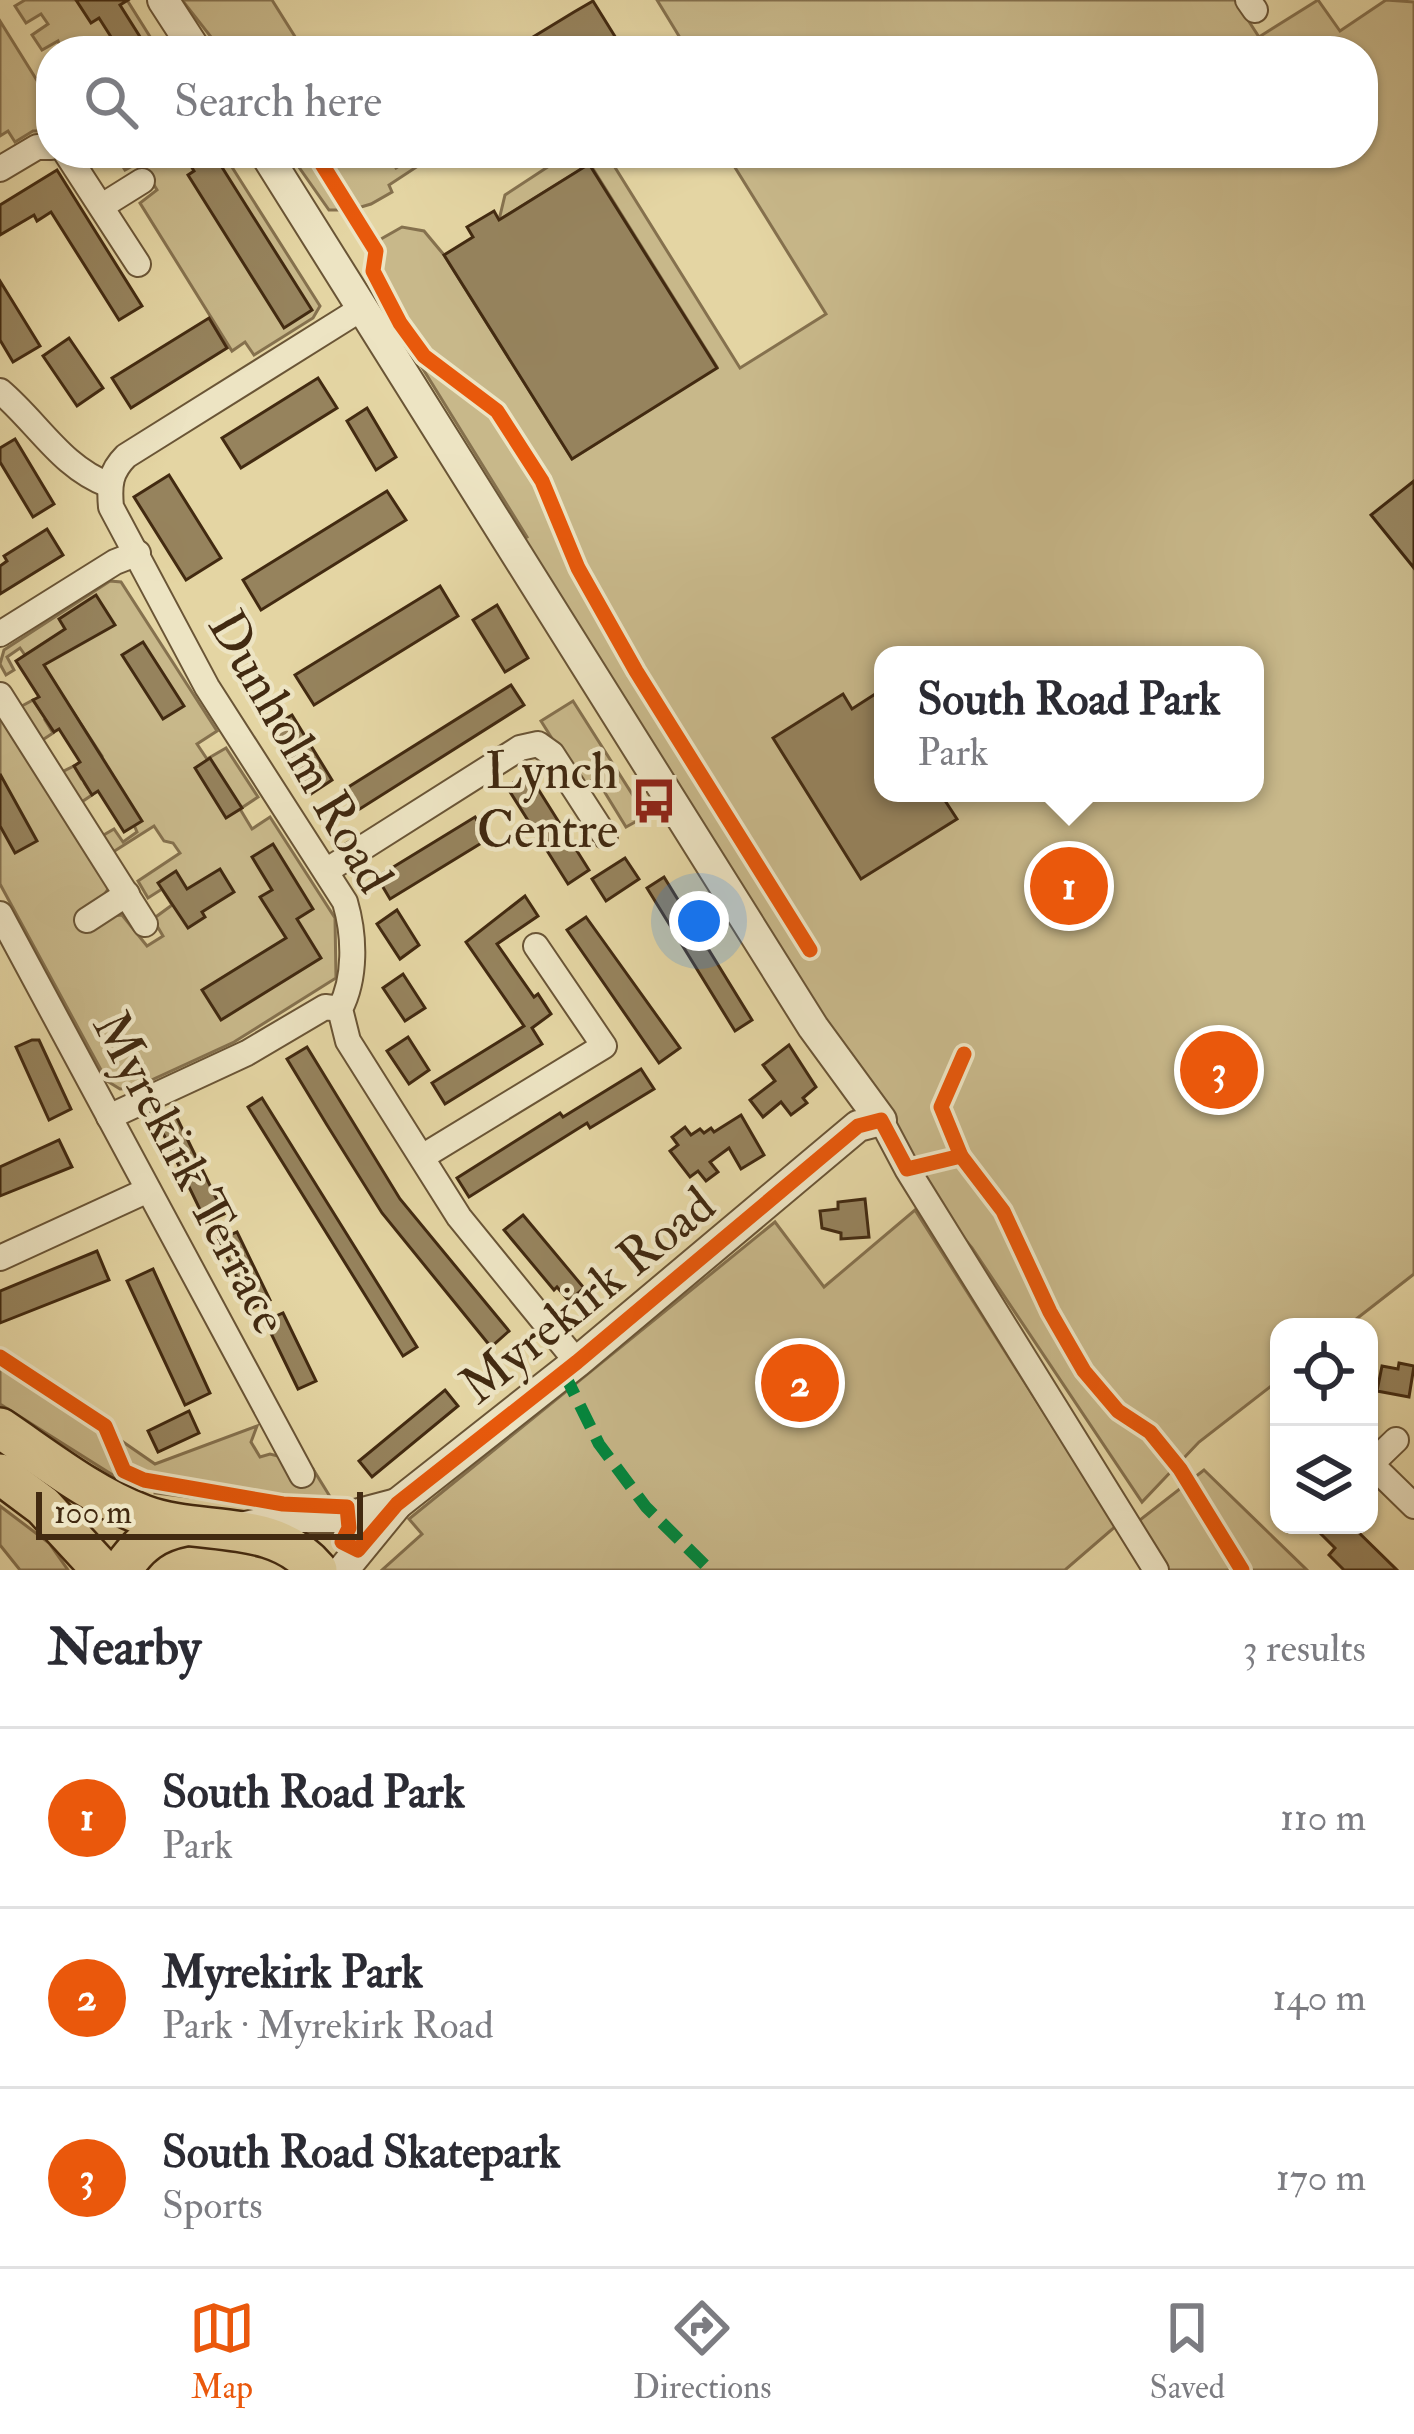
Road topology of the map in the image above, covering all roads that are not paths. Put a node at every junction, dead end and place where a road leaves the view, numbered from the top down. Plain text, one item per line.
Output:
1 (163, 0) edge
2 (186, 36) edge
3 (36, 148) edge
4 (77, 168) edge
5 (275, 168) edge
6 (0, 169) edge
7 (142, 181) dead end
8 (102, 206) junction
9 (138, 264) dead end
10 (364, 307) junction
11 (0, 392) edge
12 (109, 485) junction
13 (138, 553) junction
14 (0, 634) edge
15 (0, 695) edge
16 (605, 836) dead end
17 (326, 871) junction
18 (127, 894) junction
19 (0, 914) edge
20 (87, 920) dead end
21 (146, 924) dead end
22 (536, 946) dead end
23 (8, 948) edge
24 (340, 1009) junction
25 (109, 1117) junction
26 (881, 1120) junction
27 (422, 1157) junction
28 (148, 1190) junction
29 (0, 1258) edge
30 (577, 1362) junction
31 (0, 1428) edge
32 (1396, 1440) dead end
33 (1378, 1457) edge
34 (1378, 1472) edge
35 (0, 1474) edge
36 (302, 1475) dead end
37 (397, 1504) junction
38 (1414, 1506) edge
39 (185, 1526) junction
40 (236, 1529) junction
41 (102, 1570) edge
42 (122, 1570) edge
43 (317, 1570) edge
44 (343, 1570) edge
45 (1156, 1570) edge

1 - 2 street
3 - 6 street
4 - 8 street
5 - 10 street
7 - 8 street
8 - 9 street
10 - 12 street
10 - 26 street
11 - 12 street
12 - 13 street, Dunholm Road
13 - 14 street
13 - 17 street, Dunholm Road
15 - 18 street
16 - 17 street
17 - 24 street, Dunholm Road
18 - 20 street
18 - 21 street
19 - 23 street, Myrekirk Terrace
22 - 27 street
23 - 25 street, Myrekirk Terrace
24 - 25 street
24 - 27 street
25 - 28 street, Myrekirk Terrace
26 - 30 street, Myrekirk Road
26 - 45 street
27 - 30 street
28 - 29 street
28 - 36 street, Myrekirk Terrace
30 - 37 street, Myrekirk Road
31 - 39 highway
32 - 33 street
34 - 38 street
35 - 41 highway
37 - 40 street, Myrekirk Road
37 - 44 street, Myrekirk Road
39 - 40 highway
39 - 42 highway
40 - 43 highway

